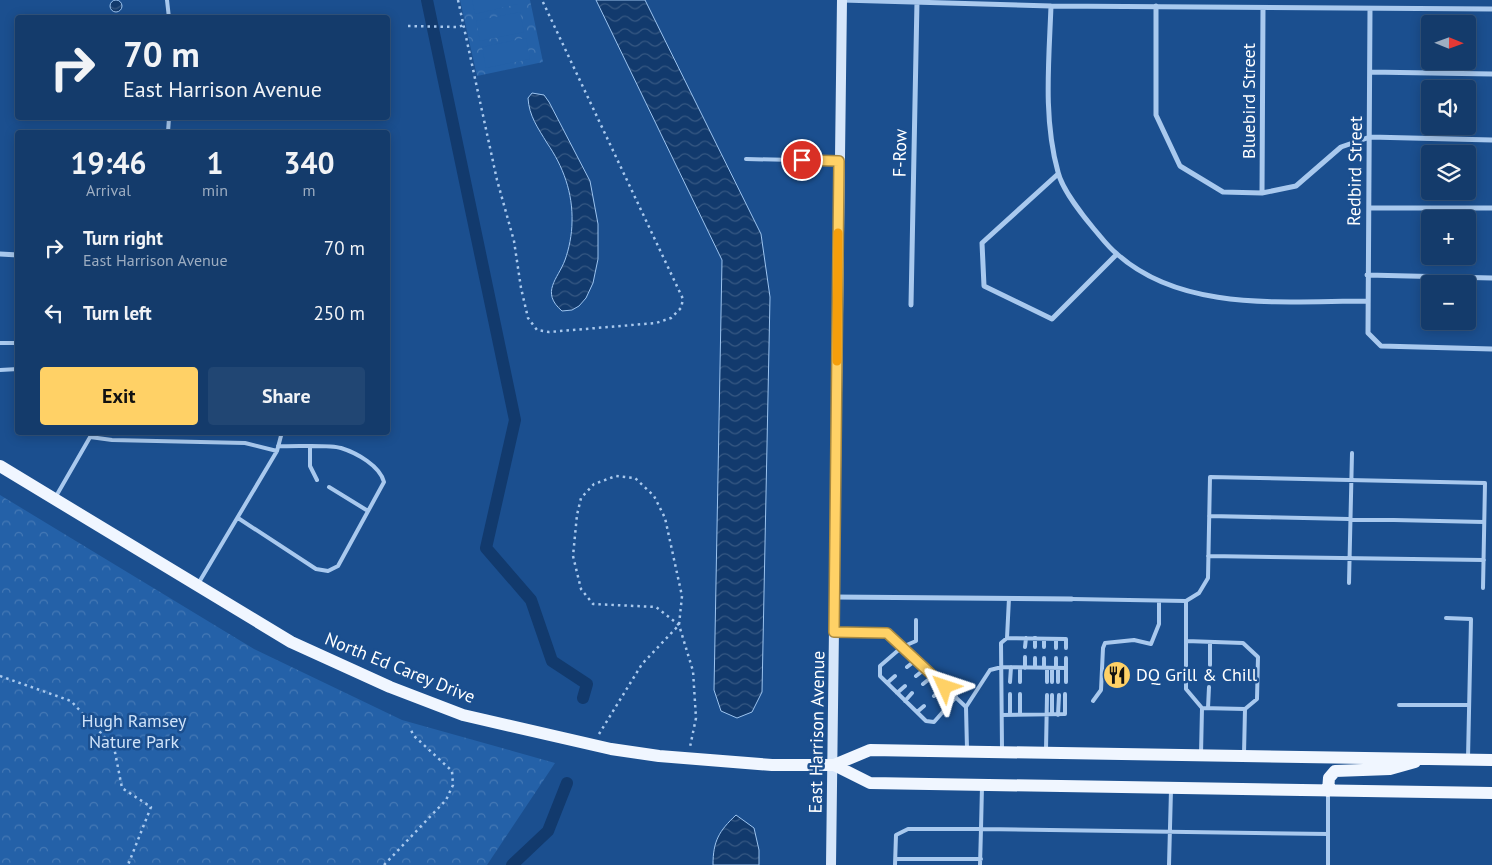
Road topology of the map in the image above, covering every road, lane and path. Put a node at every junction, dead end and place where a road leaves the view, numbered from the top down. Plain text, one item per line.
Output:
1 (166, 0) edge
2 (458, 0) edge
3 (542, 0) edge
4 (842, 0) edge
5 (917, 1) junction
6 (1051, 6) junction
7 (1156, 6) junction
8 (1263, 8) junction
9 (1370, 9) junction
10 (1492, 9) edge
11 (168, 15) edge
12 (464, 25) junction
13 (408, 26) dead end
14 (1370, 72) junction
15 (1492, 74) edge
16 (1370, 137) junction
17 (1492, 140) edge
18 (746, 159) dead end
19 (839, 161) junction
20 (1058, 174) junction
21 (1262, 193) junction
22 (1369, 208) junction
23 (1492, 208) edge
24 (0, 254) edge
25 (1117, 254) junction
26 (15, 255) edge
27 (1367, 275) junction
28 (1492, 278) edge
29 (1367, 301) junction
30 (911, 305) dead end
31 (0, 343) edge
32 (15, 344) edge
33 (1492, 349) edge
34 (15, 369) edge
35 (0, 370) edge
36 (281, 435) edge
37 (90, 437) joint
38 (310, 447) junction
39 (278, 449) junction
40 (1352, 453) dead end
41 (0, 466) edge
42 (317, 480) dead end
43 (1351, 480) junction
44 (329, 487) dead end
45 (54, 499) junction
46 (368, 511) junction
47 (1209, 516) junction
48 (238, 518) junction
49 (1350, 519) junction
50 (1484, 522) junction
51 (1208, 556) junction
52 (1349, 558) junction
53 (1484, 560) junction
54 (1349, 583) dead end
55 (197, 586) junction
56 (1483, 588) dead end
57 (834, 597) junction
58 (1009, 598) junction
59 (1072, 599) joint
60 (1159, 601) junction
61 (1186, 601) junction
62 (1446, 618) dead end
63 (916, 620) dead end
64 (679, 625) junction
65 (834, 632) junction
66 (1008, 638) junction
67 (1026, 638) junction
68 (1035, 638) junction
69 (1044, 639) junction
70 (1056, 639) junction
71 (1186, 641) junction
72 (1210, 642) junction
73 (902, 647) junction
74 (1026, 647) dead end
75 (1034, 647) dead end
76 (1044, 647) dead end
77 (1056, 648) dead end
78 (1066, 648) dead end
79 (1025, 658) dead end
80 (1035, 658) dead end
81 (1044, 658) dead end
82 (1056, 658) dead end
83 (1066, 658) dead end
84 (916, 660) junction
85 (1210, 665) dead end
86 (907, 667) dead end
87 (1002, 668) junction
88 (1011, 668) junction
89 (1020, 668) junction
90 (1026, 668) junction
91 (1035, 668) junction
92 (1045, 668) junction
93 (1056, 668) junction
94 (1066, 668) junction
95 (925, 669) junction
96 (0, 676) edge
97 (896, 676) dead end
98 (916, 676) dead end
99 (933, 676) junction
100 (1010, 682) dead end
101 (1020, 682) dead end
102 (1047, 682) dead end
103 (1052, 682) dead end
104 (1058, 682) dead end
105 (1066, 682) dead end
106 (887, 683) junction
107 (923, 684) dead end
108 (905, 686) dead end
109 (945, 687) junction
110 (1209, 687) dead end
111 (897, 693) junction
112 (912, 694) dead end
113 (1010, 694) dead end
114 (1020, 694) dead end
115 (1065, 694) dead end
116 (1047, 695) dead end
117 (1052, 695) dead end
118 (1059, 695) dead end
119 (934, 696) dead end
120 (956, 697) junction
121 (1093, 700) dead end
122 (905, 701) junction
123 (1399, 705) dead end
124 (1469, 705) junction
125 (924, 706) dead end
126 (966, 707) junction
127 (1202, 708) junction
128 (1208, 708) junction
129 (1244, 710) junction
130 (916, 712) junction
131 (1020, 714) junction
132 (1047, 714) junction
133 (1052, 714) junction
134 (1002, 715) junction
135 (1010, 715) junction
136 (1058, 715) junction
137 (410, 727) dead end
138 (592, 745) junction
139 (967, 751) junction
140 (1002, 751) junction
141 (1046, 752) junction
142 (1201, 754) junction
143 (1244, 754) junction
144 (688, 758) junction
145 (1424, 759) junction
146 (1468, 760) junction
147 (1492, 760) edge
148 (834, 765) junction
149 (982, 785) junction
150 (1171, 788) junction
151 (1328, 790) junction
152 (1492, 793) edge
153 (981, 829) junction
154 (1170, 832) junction
155 (1328, 834) junction
156 (896, 859) junction
157 (980, 859) junction
158 (128, 865) edge
159 (384, 865) edge
160 (832, 865) edge
161 (896, 865) edge
162 (980, 865) edge
163 (1169, 865) edge
164 (1328, 865) edge

1 - 11 lane
2 - 12 path
3 - 12 path
4 - 5 street
4 - 19 main road, East Harrison Avenue
5 - 6 street
5 - 30 street, F-Row
6 - 7 street
6 - 20 street
7 - 8 street
7 - 21 street
8 - 9 street
8 - 21 street, Bluebird Street
9 - 10 street
9 - 14 street, Redbird Street
12 - 13 path
14 - 15 street
14 - 16 street, Redbird Street
16 - 17 street
16 - 21 street
16 - 22 street, Redbird Street
18 - 19 lane
19 - 57 main road, East Harrison Avenue
20 - 25 street
20 - 25 street
22 - 23 street
22 - 27 street, Redbird Street
24 - 26 street
25 - 29 street
27 - 28 street
27 - 29 street, Redbird Street
29 - 33 street, Redbird Street
31 - 32 lane
34 - 35 lane
36 - 39 lane
37 - 39 lane
37 - 45 lane
38 - 39 lane
38 - 42 lane
38 - 46 lane
39 - 48 lane
40 - 43 lane
41 - 45 main road, North Ed Carey Drive
43 - 47 lane
43 - 49 lane
43 - 50 lane
44 - 46 lane
45 - 55 main road, North Ed Carey Drive
46 - 48 lane
47 - 49 lane
47 - 51 lane
48 - 55 lane
49 - 50 lane
49 - 52 lane
50 - 53 lane
51 - 52 lane
51 - 61 lane
52 - 53 lane
52 - 54 lane
53 - 56 lane
55 - 138 main road, North Ed Carey Drive
57 - 58 street
57 - 65 main road, East Harrison Avenue
58 - 59 street
58 - 66 lane
59 - 60 lane
60 - 61 lane
60 - 121 lane
61 - 71 lane
62 - 124 lane
63 - 73 lane
64 - 64 path
64 - 138 path
64 - 144 path
65 - 73 lane
65 - 148 main road, East Harrison Avenue
66 - 67 lane
66 - 87 lane
67 - 68 lane
67 - 74 lane
68 - 69 lane
68 - 75 lane
69 - 70 lane
69 - 76 lane
70 - 77 lane
70 - 78 lane
71 - 72 lane
71 - 127 lane
72 - 85 lane
72 - 129 lane
73 - 84 lane
73 - 106 lane
79 - 90 lane
80 - 91 lane
81 - 92 lane
82 - 93 lane
83 - 94 lane
84 - 86 lane
84 - 95 lane
87 - 88 lane
87 - 126 lane
87 - 134 lane
88 - 89 lane
88 - 100 lane
89 - 90 lane
89 - 101 lane
90 - 91 lane
91 - 92 lane
92 - 93 lane
92 - 102 lane
93 - 94 lane
93 - 103 lane
93 - 104 lane
94 - 105 lane
95 - 98 lane
95 - 99 lane
96 - 158 path
97 - 106 lane
99 - 107 lane
99 - 109 lane
106 - 111 lane
108 - 111 lane
109 - 119 lane
109 - 120 lane
110 - 128 lane
111 - 122 lane
112 - 122 lane
113 - 135 lane
114 - 131 lane
115 - 136 lane
116 - 132 lane
117 - 133 lane
118 - 136 lane
120 - 126 lane
120 - 130 lane
122 - 130 lane
123 - 124 lane
124 - 146 lane
125 - 130 lane
126 - 139 lane
127 - 128 lane
127 - 142 lane
128 - 129 lane
129 - 143 lane
131 - 132 lane
131 - 135 lane
132 - 133 lane
132 - 141 lane
133 - 136 lane
134 - 135 lane
134 - 140 lane
137 - 159 path
138 - 144 main road, North Ed Carey Drive
139 - 140 main road
139 - 148 main road
140 - 141 main road
141 - 142 main road
142 - 143 main road
143 - 145 main road
144 - 148 main road, North Ed Carey Drive
145 - 146 main road
145 - 151 main road
146 - 147 main road
148 - 149 main road
148 - 160 main road, East Harrison Avenue
149 - 150 main road
149 - 153 lane
150 - 151 main road
150 - 154 lane
151 - 152 main road
151 - 155 lane
153 - 154 lane
153 - 156 lane
153 - 157 lane
154 - 155 lane
154 - 163 lane
155 - 164 lane
156 - 157 lane
156 - 161 lane
157 - 162 lane

